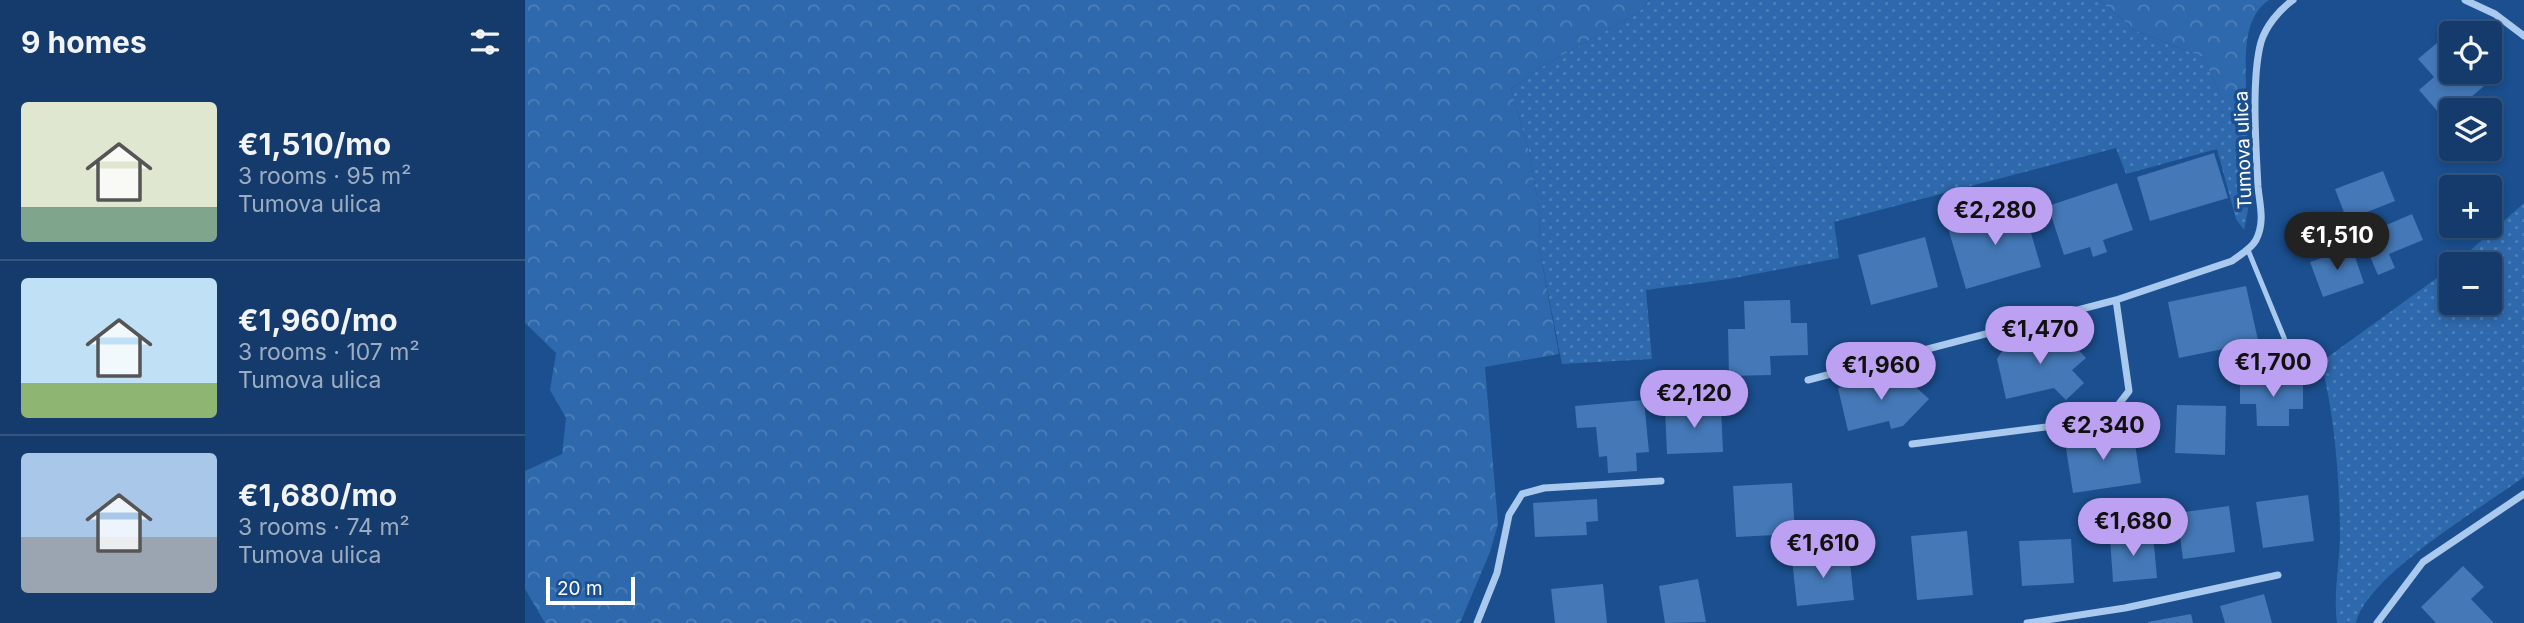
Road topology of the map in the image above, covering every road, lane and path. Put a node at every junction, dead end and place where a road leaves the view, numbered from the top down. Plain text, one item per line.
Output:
1 (2293, 0) edge
2 (2465, 0) edge
3 (2524, 36) edge
4 (2248, 250) junction
5 (2116, 300) junction
6 (2294, 362) dead end
7 (1808, 380) dead end
8 (1912, 444) dead end
9 (1661, 481) dead end
10 (2524, 494) edge
11 (2278, 575) dead end
12 (1477, 623) edge
13 (2027, 623) edge
14 (2377, 623) edge

1 - 4 street, Tumova ulica
2 - 3 street
4 - 5 street
4 - 6 lane
5 - 7 street
5 - 8 street
9 - 12 street
10 - 14 street
11 - 13 street

